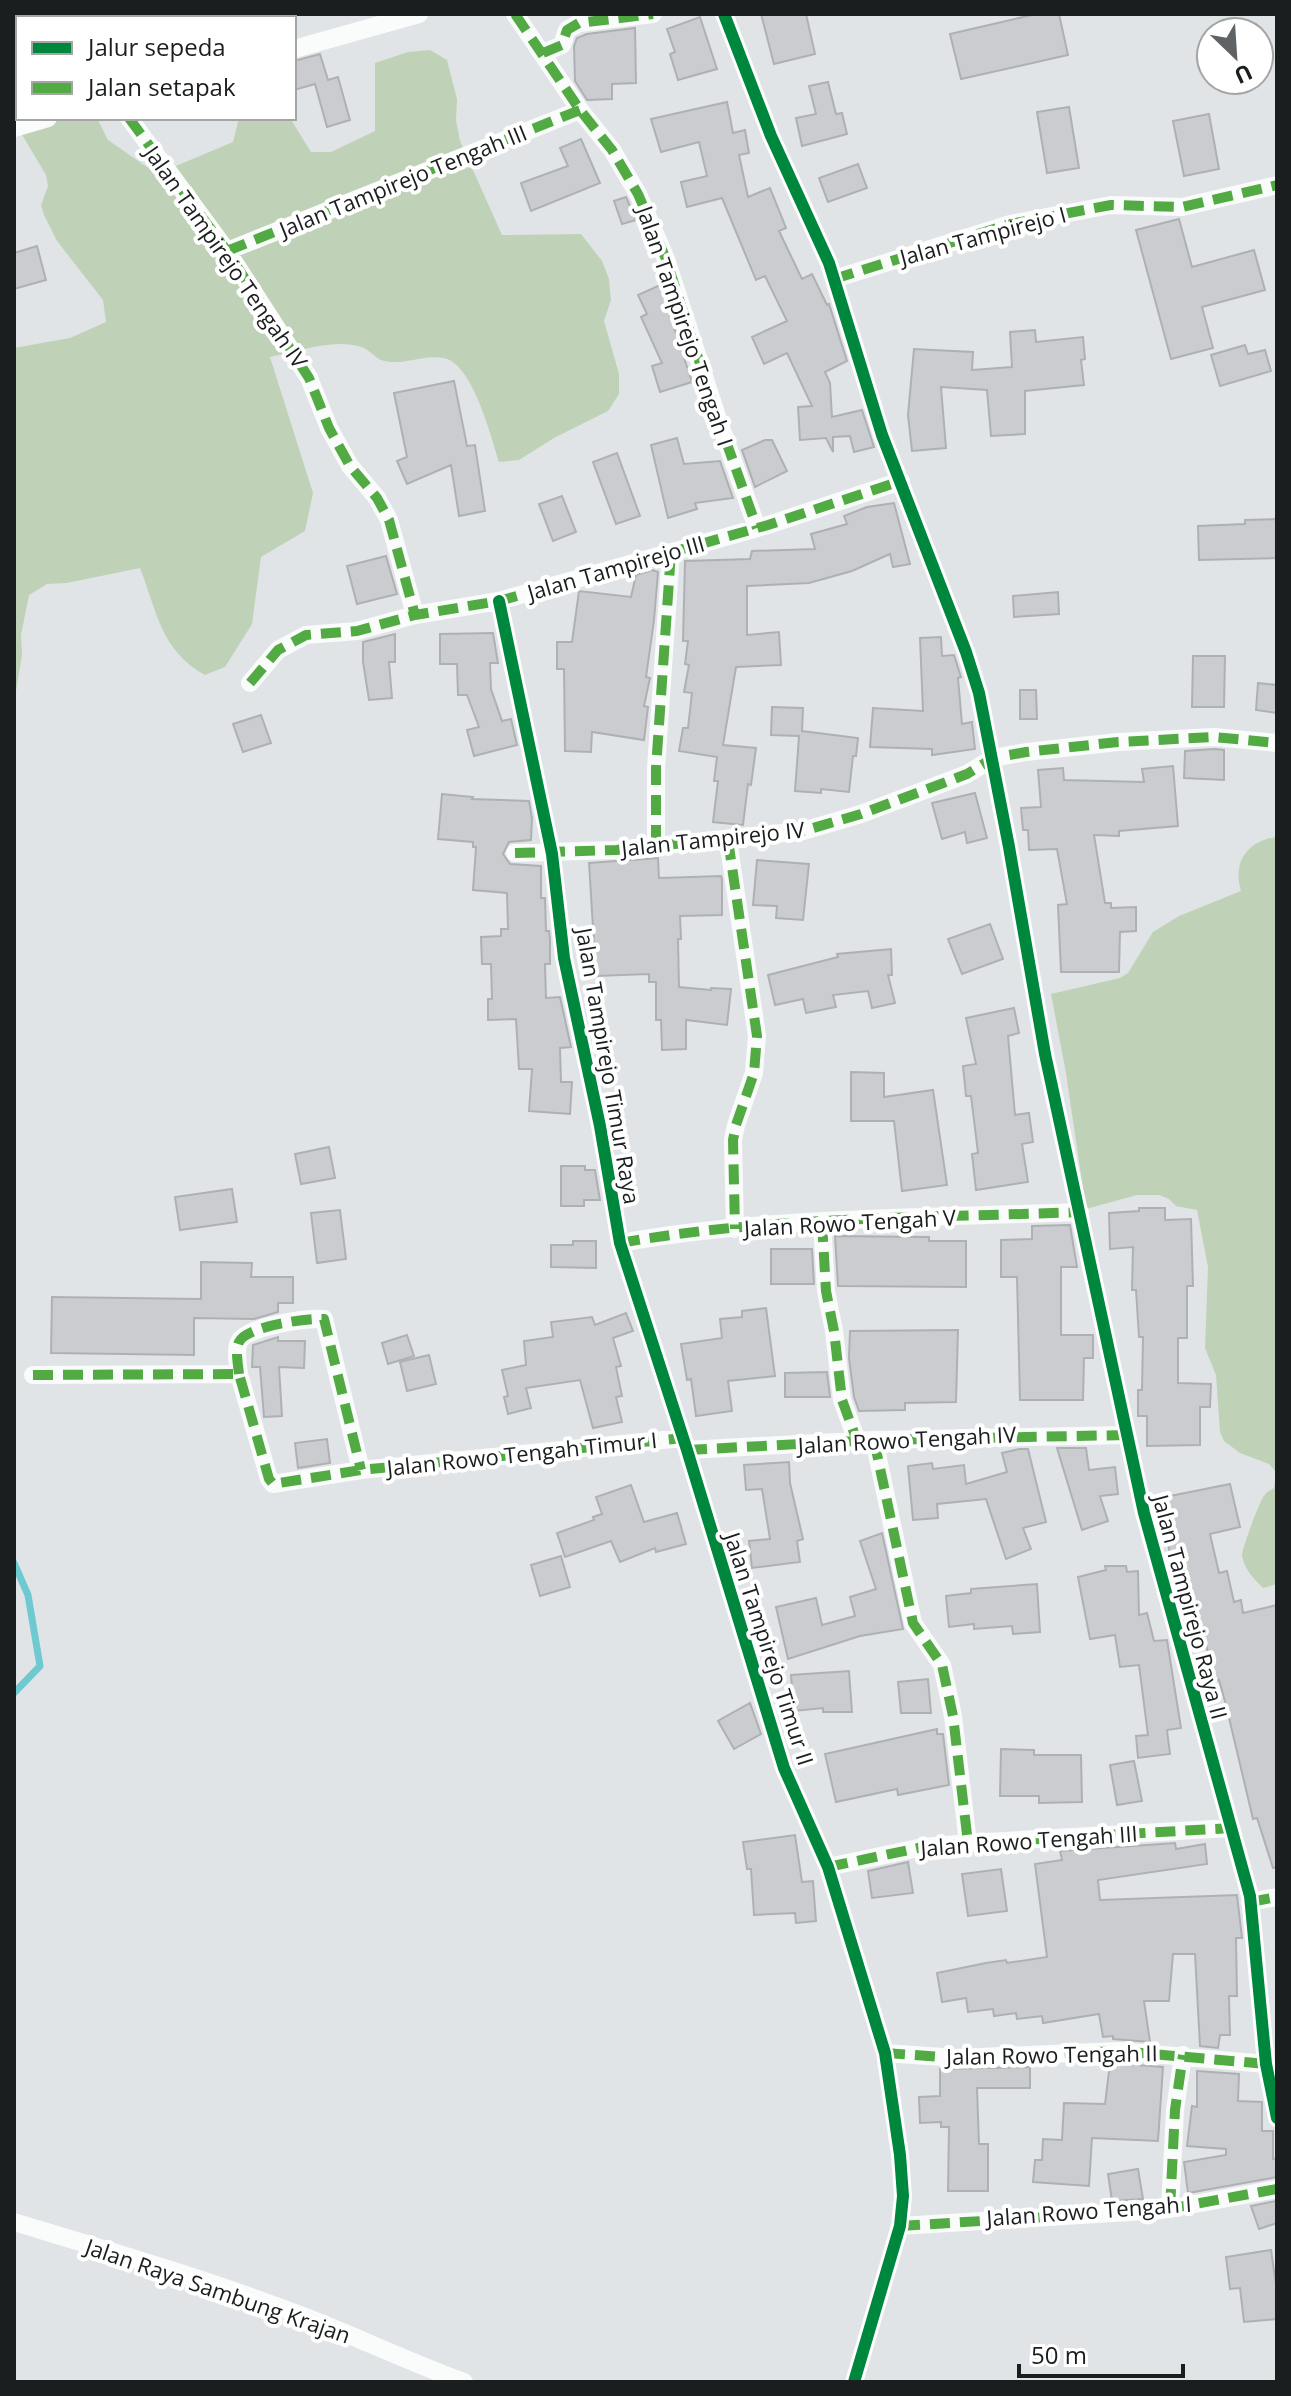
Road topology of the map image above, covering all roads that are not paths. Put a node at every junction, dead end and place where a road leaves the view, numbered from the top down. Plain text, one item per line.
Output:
1 (419, 14) edge
2 (515, 14) edge
3 (653, 14) edge
4 (724, 14) edge
5 (296, 48) edge
6 (543, 53) junction
7 (580, 110) junction
8 (41, 120) edge
9 (130, 120) edge
10 (14, 128) edge
11 (1277, 185) edge
12 (227, 251) junction
13 (834, 279) junction
14 (901, 481) junction
15 (757, 528) junction
16 (671, 552) junction
17 (499, 601) junction
18 (415, 615) junction
19 (250, 683) dead end
20 (1277, 743) edge
21 (993, 758) junction
22 (728, 840) junction
23 (656, 845) junction
24 (515, 853) dead end
25 (552, 854) junction
26 (1080, 1212) junction
27 (822, 1222) junction
28 (735, 1229) junction
29 (620, 1243) junction
30 (239, 1374) junction
31 (33, 1375) dead end
32 (1127, 1435) junction
33 (865, 1441) junction
34 (685, 1444) junction
35 (361, 1470) junction
36 (1231, 1828) junction
37 (968, 1843) junction
38 (828, 1867) junction
39 (1277, 1897) edge
40 (1250, 1902) junction
41 (1269, 2010) edge
42 (885, 2053) junction
43 (1183, 2055) junction
44 (1266, 2064) junction
45 (1277, 2118) edge
46 (1277, 2189) edge
47 (1170, 2209) junction
48 (14, 2222) edge
49 (900, 2226) junction
50 (464, 2382) edge
51 (854, 2382) edge

1 - 5 street
2 - 6 street, Jalan Tampirejo Tengah I
3 - 6 street
4 - 13 street, Jalan Tampirejo Raya II
6 - 7 street, Jalan Tampirejo Tengah I
7 - 12 street, Jalan Tampirejo Tengah III
7 - 15 street, Jalan Tampirejo Tengah I
8 - 10 street
9 - 12 street, Jalan Tampirejo Tengah IV
11 - 13 street, Jalan Tampirejo I
12 - 18 street, Jalan Tampirejo Tengah IV
13 - 14 street, Jalan Tampirejo Raya II
14 - 15 street, Jalan Tampirejo III
14 - 21 street, Jalan Tampirejo Raya II
15 - 16 street, Jalan Tampirejo III
16 - 17 street, Jalan Tampirejo III
16 - 23 street
17 - 18 street, Jalan Tampirejo III
17 - 25 street, Jalan Tampirejo Timur Raya
18 - 19 street, Jalan Tampirejo III
20 - 21 street
21 - 22 street, Jalan Tampirejo IV
21 - 26 street, Jalan Tampirejo Raya II
22 - 23 street, Jalan Tampirejo IV
22 - 28 street
23 - 25 street, Jalan Tampirejo IV
24 - 25 street, Jalan Tampirejo IV
25 - 29 street, Jalan Tampirejo Timur Raya
26 - 27 street, Jalan Rowo Tengah V
26 - 32 street, Jalan Tampirejo Raya II
27 - 28 street, Jalan Rowo Tengah V
27 - 33 street
28 - 29 street, Jalan Rowo Tengah V
29 - 34 street, Jalan Tampirejo Timur Raya
30 - 31 street
30 - 35 street, Jalan Rowo Tengah Timur I
30 - 35 street, Jalan Rowo Tengah Timur I
32 - 33 street, Jalan Rowo Tengah IV
32 - 36 street, Jalan Tampirejo Raya II
33 - 34 street, Jalan Rowo Tengah IV
33 - 37 street
34 - 35 street, Jalan Rowo Tengah Timur I
34 - 38 street, Jalan Tampirejo Timur II
36 - 37 street, Jalan Rowo Tengah III
36 - 40 street, Jalan Tampirejo Raya II
37 - 38 street, Jalan Rowo Tengah III
38 - 42 street, Jalan Tampirejo Timur II
39 - 40 street
40 - 41 street, Jalan Tampirejo Raya II
41 - 44 street, Jalan Tampirejo Raya II
42 - 43 street, Jalan Rowo Tengah II
42 - 49 street, Jalan Tampirejo Timur II
43 - 44 street, Jalan Rowo Tengah II
43 - 47 street
44 - 45 street, Jalan Tampirejo Raya II
46 - 47 street, Jalan Rowo Tengah I
47 - 49 street, Jalan Rowo Tengah I
48 - 50 street, Jalan Raya Sambung Krajan
49 - 51 street, Jalan Tampirejo Timur II

